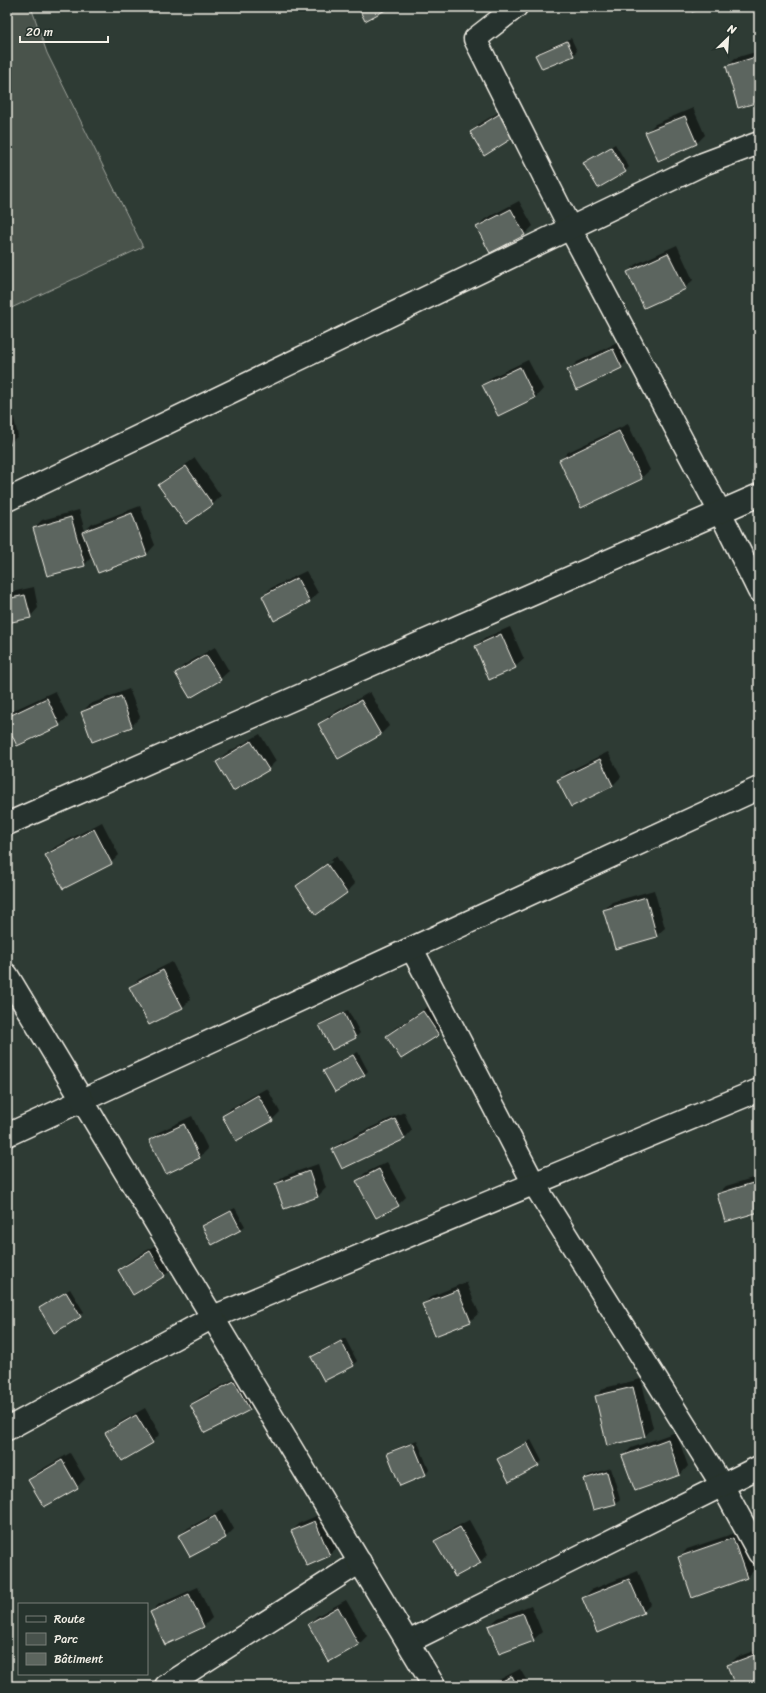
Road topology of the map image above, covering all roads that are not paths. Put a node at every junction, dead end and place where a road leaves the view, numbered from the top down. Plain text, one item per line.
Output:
1 (516, 7) edge
2 (759, 143) edge
3 (570, 228) junction
4 (759, 495) edge
5 (7, 500) edge
6 (720, 512) junction
7 (759, 591) edge
8 (759, 788) edge
9 (7, 824) edge
10 (412, 948) junction
11 (7, 975) edge
12 (759, 1090) edge
13 (82, 1100) junction
14 (7, 1135) edge
15 (534, 1184) junction
16 (213, 1317) junction
17 (7, 1429) edge
18 (759, 1467) edge
19 (722, 1485) junction
20 (759, 1554) edge
21 (360, 1562) junction
22 (408, 1642) junction
23 (166, 1686) edge
24 (434, 1686) edge

1 - 3 street
2 - 3 street
3 - 5 street
3 - 6 street
4 - 6 street
6 - 7 street
6 - 9 street
8 - 10 street
10 - 13 street
10 - 15 street
11 - 13 street
12 - 15 street
13 - 14 street
13 - 16 street
15 - 16 street
15 - 19 street
16 - 17 street
16 - 21 street
18 - 19 street
19 - 20 street
19 - 22 street
21 - 22 street
21 - 23 street
22 - 24 street

